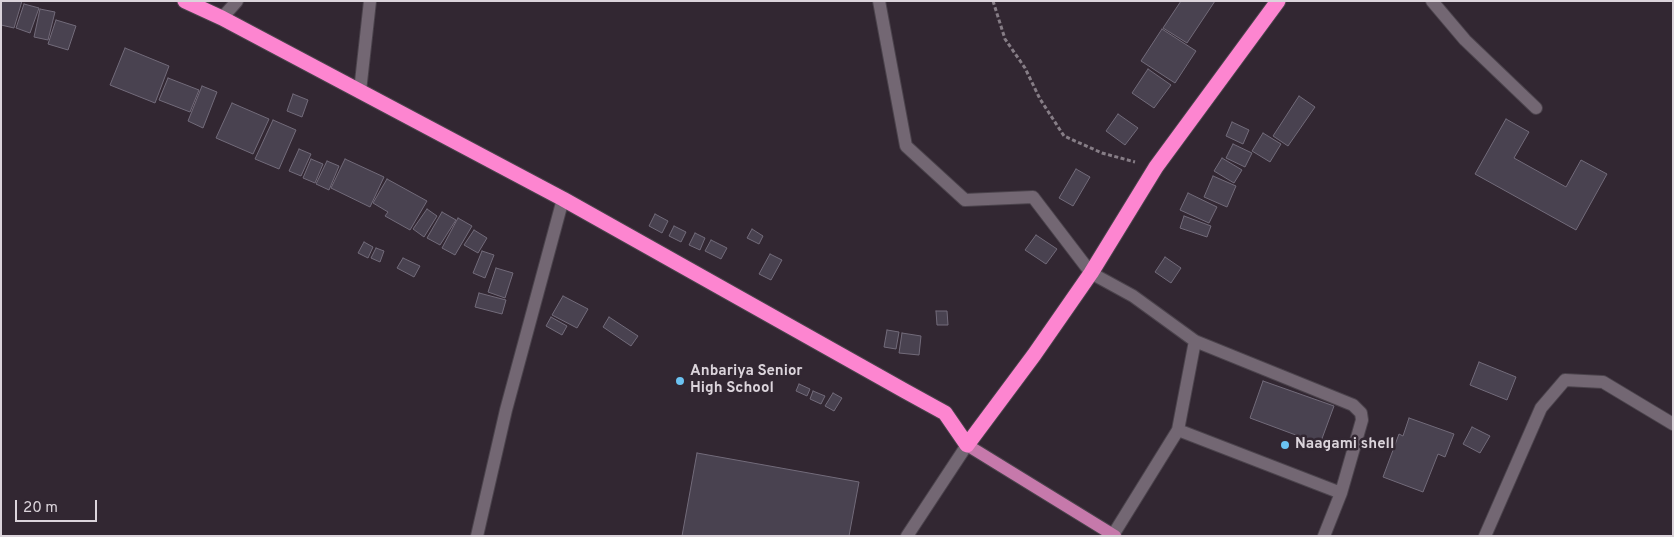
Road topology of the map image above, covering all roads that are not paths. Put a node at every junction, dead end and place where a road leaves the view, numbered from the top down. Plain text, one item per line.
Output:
1 (185, 1) edge
2 (237, 1) edge
3 (370, 1) edge
4 (879, 1) edge
5 (1278, 1) edge
6 (1432, 1) edge
7 (222, 18) junction
8 (360, 91) junction
9 (1536, 108) dead end
10 (564, 199) junction
11 (1091, 273) junction
12 (1195, 342) junction
13 (1673, 424) edge
14 (1178, 430) junction
15 (967, 445) junction
16 (1341, 493) junction
17 (1114, 535) edge
18 (477, 536) edge
19 (907, 536) edge
20 (1324, 536) edge
21 (1485, 536) edge

1 - 7 highway
2 - 7 street
3 - 8 street
4 - 11 street
5 - 11 highway
6 - 9 street
7 - 8 highway
8 - 10 highway
10 - 15 highway
10 - 18 street
11 - 12 street
11 - 15 highway
12 - 14 street
12 - 16 street
13 - 21 street
14 - 16 street
14 - 17 street
15 - 17 main road
15 - 19 street
16 - 20 street

